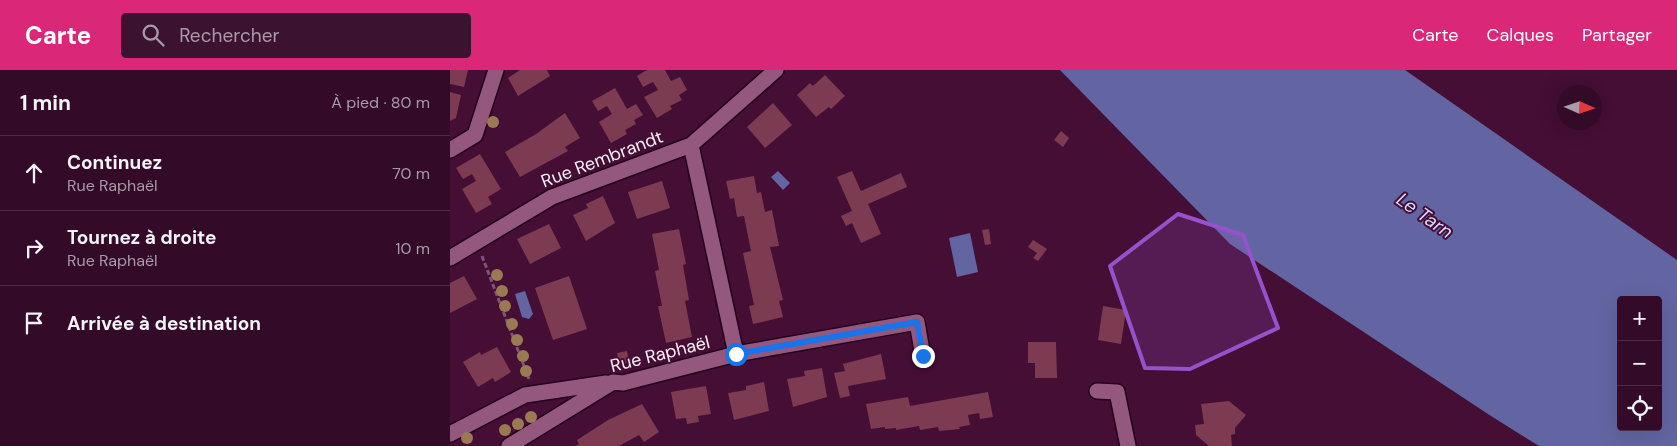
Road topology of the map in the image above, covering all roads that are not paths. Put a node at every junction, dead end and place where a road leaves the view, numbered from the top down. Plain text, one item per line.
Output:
1 (496, 70) edge
2 (776, 70) edge
3 (691, 145) junction
4 (450, 150) edge
5 (450, 258) edge
6 (736, 354) junction
7 (923, 356) dead end
8 (613, 382) junction
9 (1097, 391) dead end
10 (450, 434) edge
11 (509, 446) edge
12 (1128, 446) edge

1 - 4 street
2 - 3 street, Rue Rembrandt
3 - 5 street, Rue Rembrandt
3 - 6 street, Rue Rembrandt
6 - 7 street, Rue Raphaël
6 - 8 street, Rue Raphaël
8 - 10 street
8 - 11 street, Rue Raphaël
9 - 12 street

